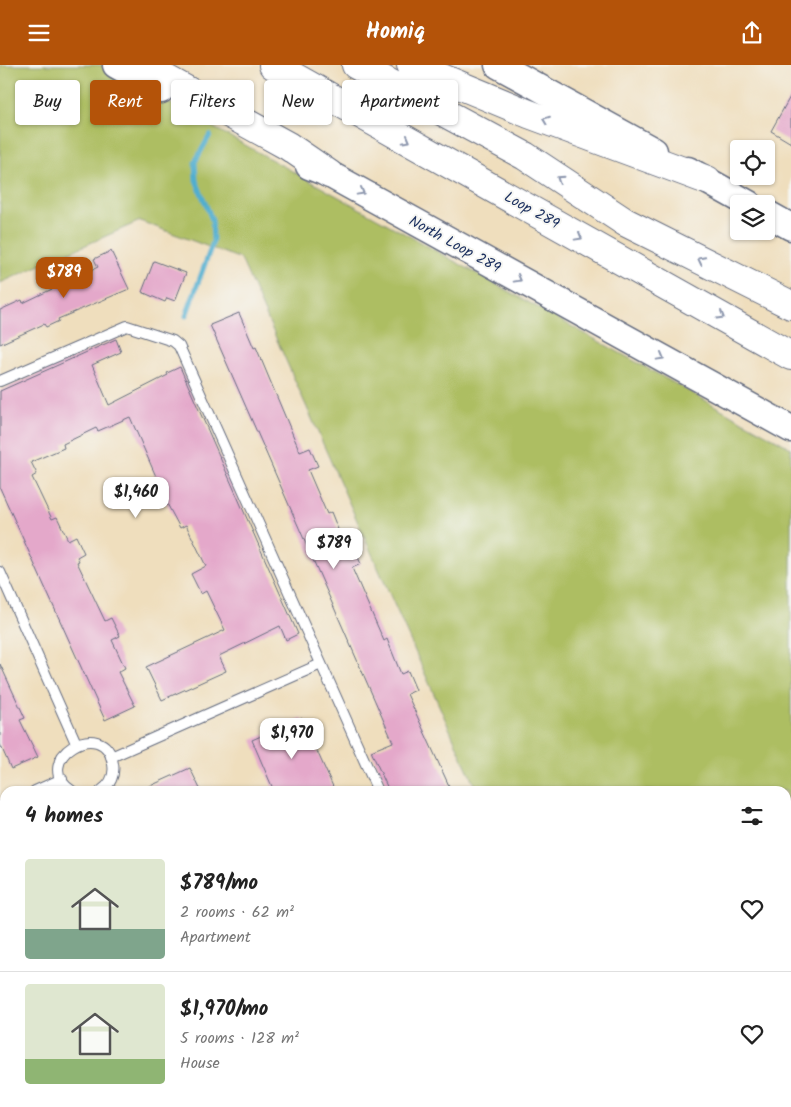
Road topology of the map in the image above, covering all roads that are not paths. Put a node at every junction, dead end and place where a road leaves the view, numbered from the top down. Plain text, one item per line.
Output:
1 (116, 65) edge
2 (141, 65) edge
3 (273, 65) edge
4 (356, 65) edge
5 (411, 65) edge
6 (498, 65) edge
7 (329, 175) junction
8 (707, 181) junction
9 (733, 195) edge
10 (775, 218) edge
11 (791, 227) edge
12 (791, 305) edge
13 (791, 356) edge
14 (0, 381) edge
15 (791, 429) edge
16 (0, 572) edge
17 (321, 664) junction
18 (76, 743) junction
19 (111, 757) junction
20 (62, 779) junction
21 (46, 786) edge
22 (68, 786) edge
23 (105, 786) edge
24 (376, 786) edge

1 - 7 main road, North Loop 289
2 - 7 highway
3 -> 13 highway, Loop 289
12 -> 4 highway
8 -> 5 highway
6 - 8 main road
7 -> 15 main road, North Loop 289
8 - 9 main road
10 - 11 main road
14 - 17 lane
16 - 18 lane
17 - 19 lane
17 - 24 lane
18 - 19 lane
18 - 20 lane
19 - 23 lane
20 - 21 lane
20 - 22 lane

